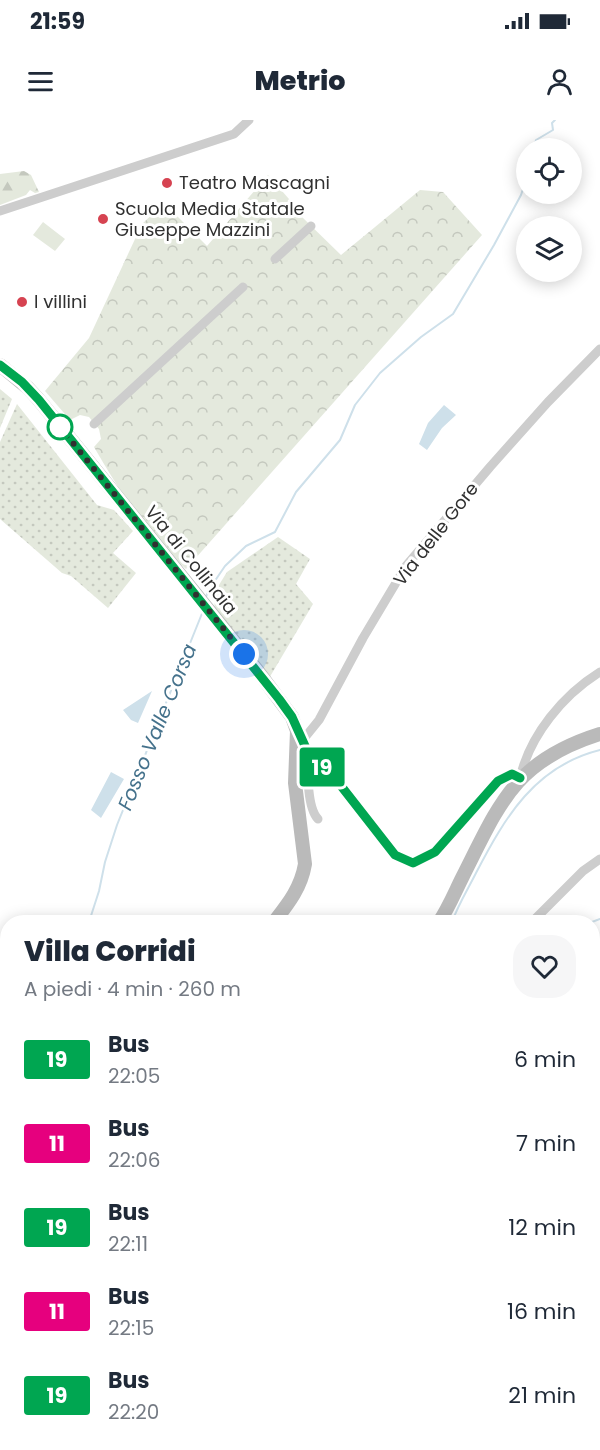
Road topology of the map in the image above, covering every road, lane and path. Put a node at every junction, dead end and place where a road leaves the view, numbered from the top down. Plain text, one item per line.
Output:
1 (249, 120) edge
2 (0, 211) edge
3 (311, 226) dead end
4 (275, 259) dead end
5 (243, 287) dead end
6 (600, 349) edge
7 (0, 365) edge
8 (94, 424) dead end
9 (600, 672) edge
10 (600, 734) edge
11 (300, 736) junction
12 (310, 757) junction
13 (520, 778) junction
14 (318, 819) dead end
15 (600, 859) edge
16 (279, 915) edge
17 (443, 915) edge
18 (539, 915) edge

1 - 2 street
3 - 4 street
5 - 8 street
6 - 11 street, Via delle Gore
7 - 11 street, Via di Collinaia
9 - 13 street
10 - 13 street
11 - 12 street, Via di Collinaia
11 - 16 street
12 - 13 street, Via di Collinaia
12 - 14 street
13 - 17 street
15 - 18 street

